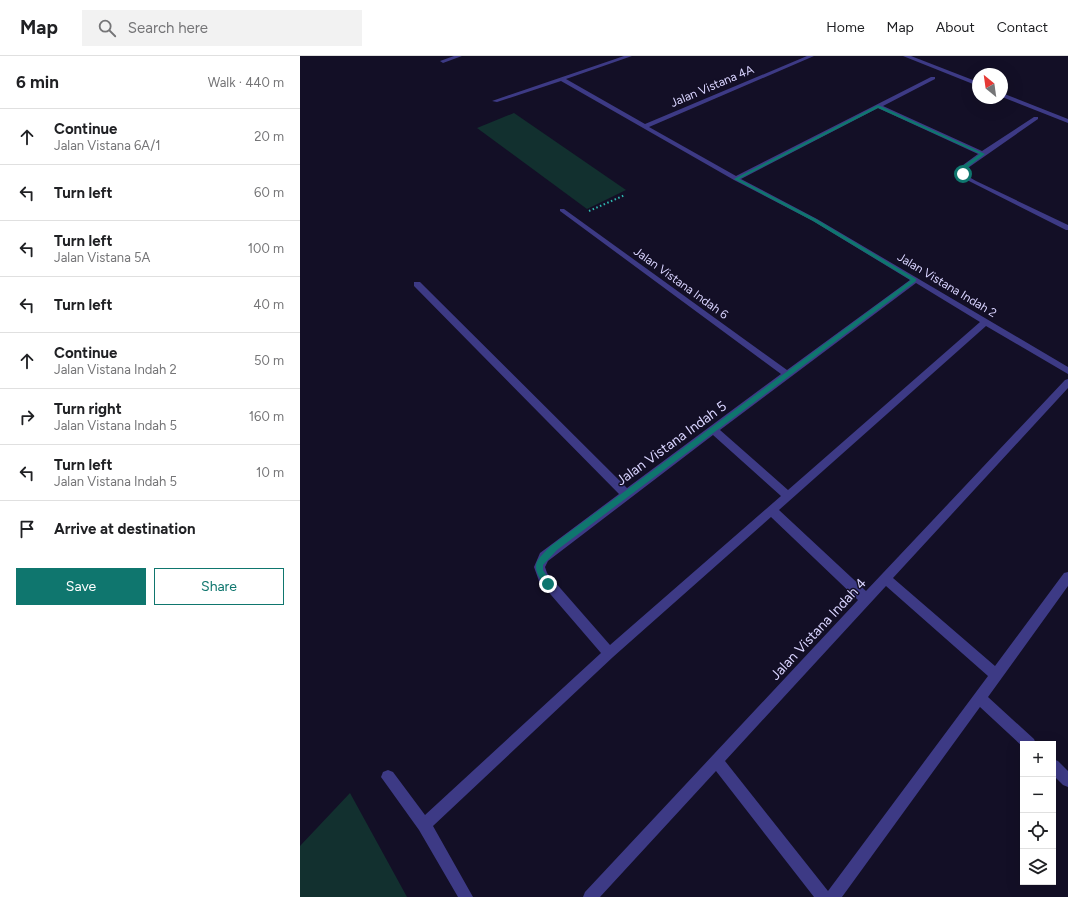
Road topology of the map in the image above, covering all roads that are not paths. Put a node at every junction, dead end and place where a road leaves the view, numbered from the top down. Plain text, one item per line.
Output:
1 (460, 56) edge
2 (629, 56) edge
3 (811, 56) edge
4 (906, 56) edge
5 (443, 61) dead end
6 (933, 78) dead end
7 (562, 79) junction
8 (972, 82) edge
9 (1008, 97) edge
10 (495, 101) dead end
11 (878, 106) junction
12 (1036, 118) dead end
13 (1068, 121) edge
14 (644, 127) junction
15 (983, 154) junction
16 (736, 179) junction
17 (562, 210) dead end
18 (1068, 228) edge
19 (915, 280) junction
20 (417, 284) dead end
21 (986, 322) junction
22 (1068, 371) edge
23 (787, 374) junction
24 (1068, 382) edge
25 (714, 430) junction
26 (626, 494) junction
27 (788, 496) junction
28 (772, 511) junction
29 (1068, 577) edge
30 (885, 578) junction
31 (866, 599) junction
32 (609, 653) junction
33 (996, 675) junction
34 (979, 697) junction
35 (1026, 741) edge
36 (716, 761) junction
37 (1056, 769) edge
38 (388, 777) dead end
39 (1068, 780) edge
40 (424, 826) junction
41 (466, 897) edge
42 (590, 897) edge
43 (822, 897) edge
44 (833, 897) edge

1 - 5 street
2 - 7 street
3 - 14 street, Jalan Vistana 4A
4 - 8 street
6 - 11 street
7 - 10 street
7 - 14 street, Jalan Vistana Indah 2
9 - 13 street
11 - 15 street
11 - 16 street
12 - 15 street
14 - 16 street, Jalan Vistana Indah 2
15 - 18 street
16 - 19 street, Jalan Vistana Indah 2
17 - 23 street, Jalan Vistana Indah 6
19 - 21 street, Jalan Vistana Indah 2
19 - 23 street, Jalan Vistana Indah 5
20 - 26 street
21 - 22 street, Jalan Vistana Indah 2
21 - 27 street
23 - 25 street, Jalan Vistana Indah 5
24 - 30 street, Jalan Vistana Indah 4
25 - 26 street, Jalan Vistana Indah 5
25 - 27 street
26 - 32 street, Jalan Vistana Indah 5
27 - 28 street
28 - 31 street
28 - 32 street
29 - 33 street
30 - 31 street, Jalan Vistana Indah 4
30 - 33 street
31 - 36 street, Jalan Vistana Indah 4
32 - 40 street
33 - 34 street
34 - 35 street
34 - 44 street
36 - 42 street, Jalan Vistana Indah 4
36 - 43 street
37 - 39 street
38 - 40 street
40 - 41 street

